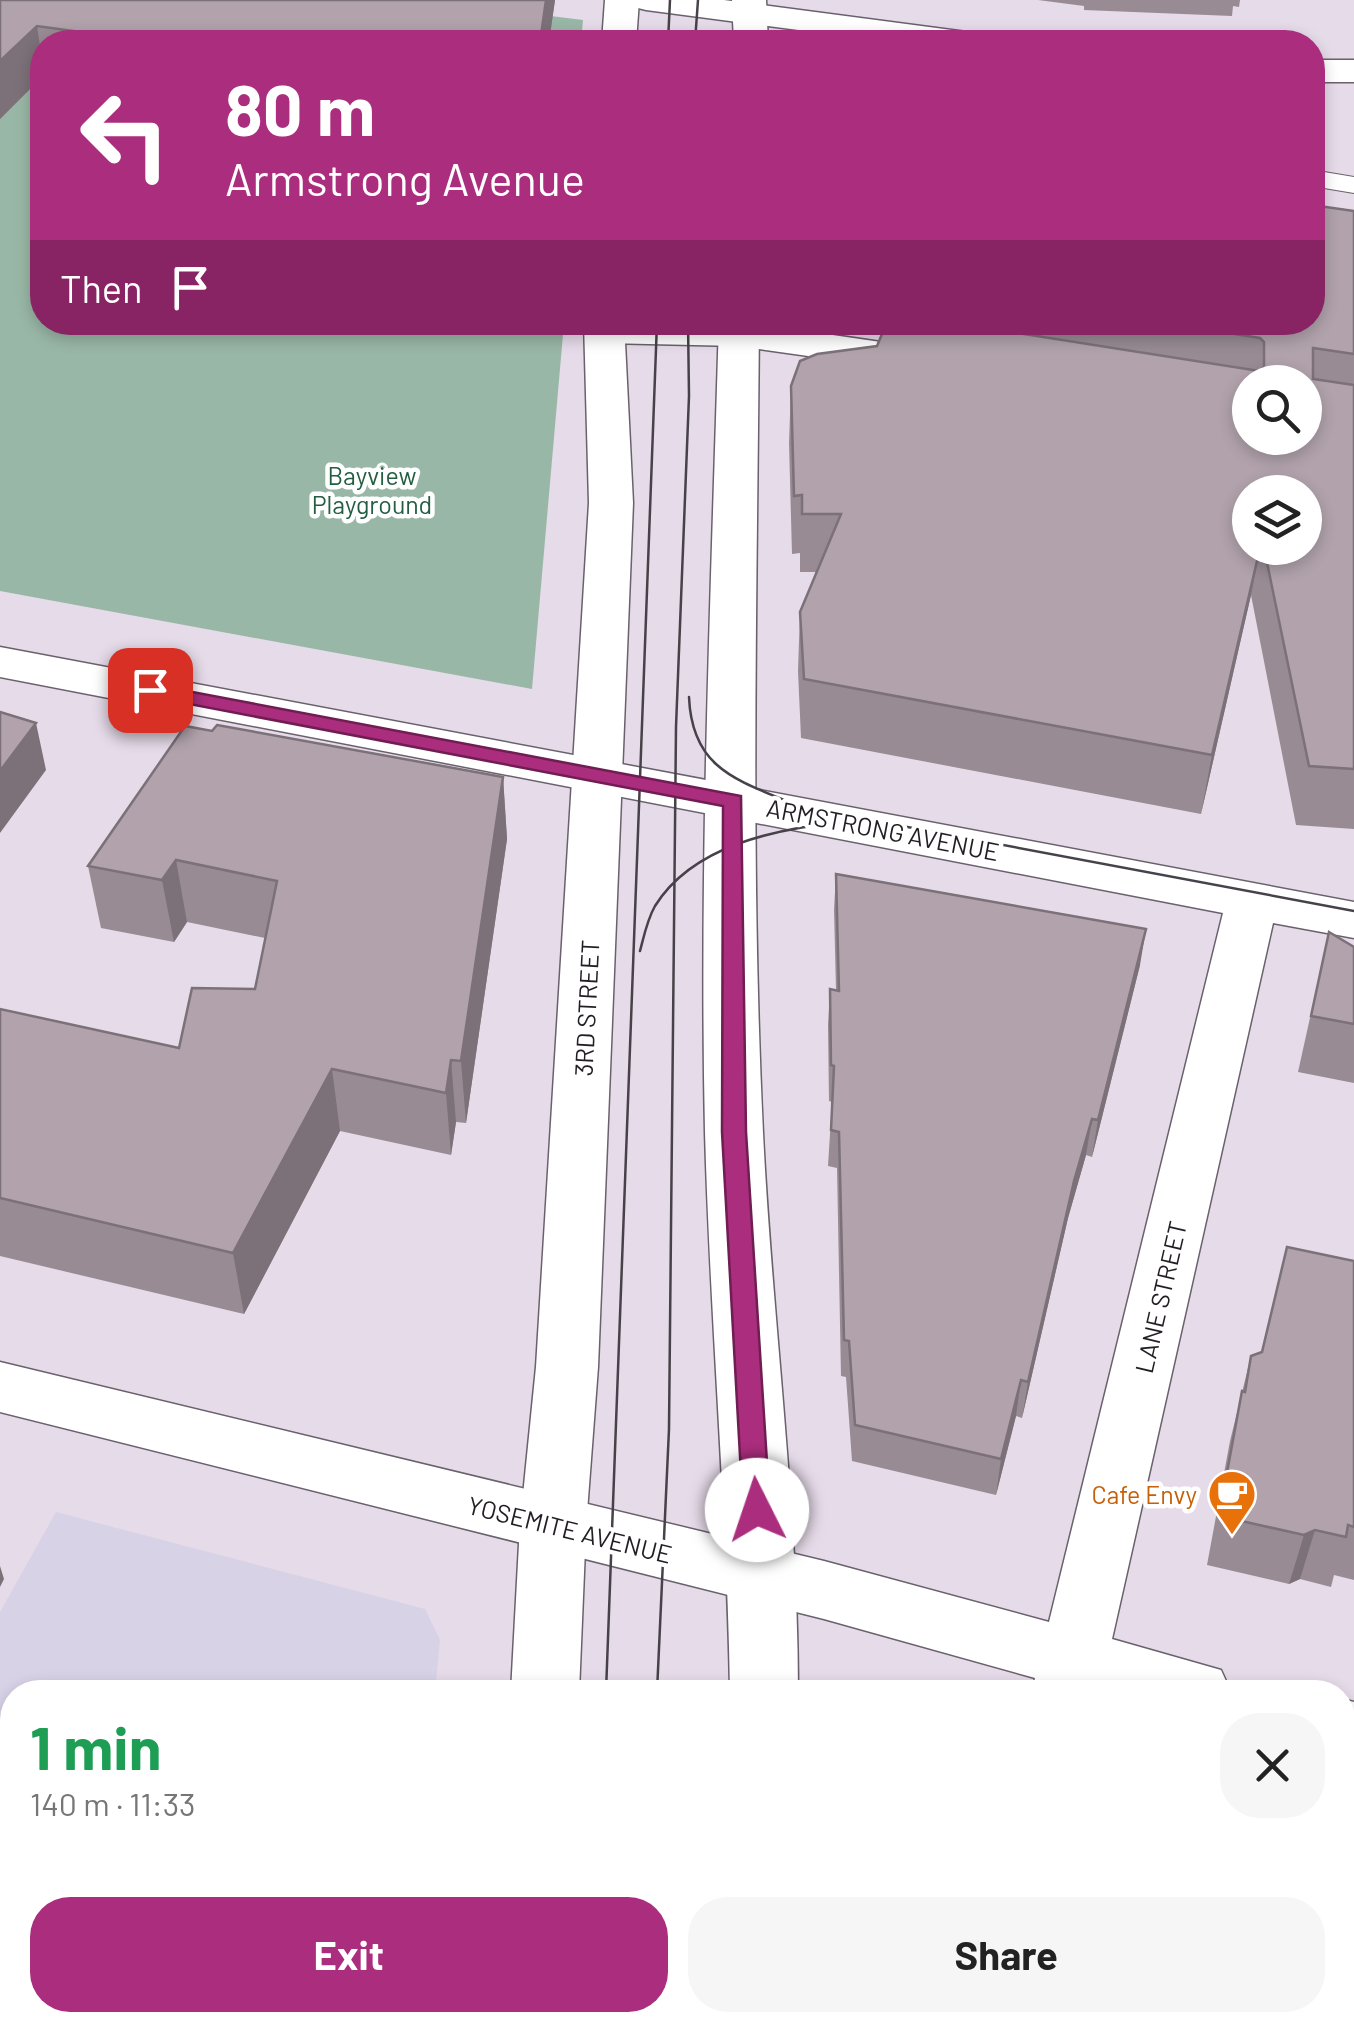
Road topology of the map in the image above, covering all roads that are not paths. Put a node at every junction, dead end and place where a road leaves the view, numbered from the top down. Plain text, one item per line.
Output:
1 (622, 0) edge
2 (646, 0) edge
3 (750, 19) edge
4 (620, 30) edge
5 (853, 30) edge
6 (1325, 71) edge
7 (1354, 72) edge
8 (1325, 180) edge
9 (1354, 184) edge
10 (604, 335) edge
11 (738, 335) edge
12 (779, 335) edge
13 (961, 366) edge
14 (0, 662) edge
15 (598, 776) junction
16 (734, 801) junction
17 (1252, 900) junction
18 (1354, 920) edge
19 (0, 1387) edge
20 (553, 1525) junction
21 (762, 1575) junction
22 (1070, 1676) edge
23 (546, 1680) edge
24 (764, 1680) edge
25 (1102, 1680) edge

1 - 4 street
2 - 3 street
3 - 5 street
6 - 7 street
8 - 9 lane
10 - 15 street, 3RD STREET
11 - 16 street
12 - 13 street
14 - 15 street, ARMSTRONG AVENUE
15 - 16 street, ARMSTRONG AVENUE
15 - 20 street, 3RD STREET
16 - 17 street, ARMSTRONG AVENUE
16 - 21 street
17 - 18 street, ARMSTRONG AVENUE
17 - 22 street, LANE STREET
19 - 20 street, YOSEMITE AVENUE
20 - 21 street, YOSEMITE AVENUE
20 - 23 street, 3RD STREET
21 - 22 street, YOSEMITE AVENUE
21 - 24 street
22 - 25 street, YOSEMITE AVENUE

